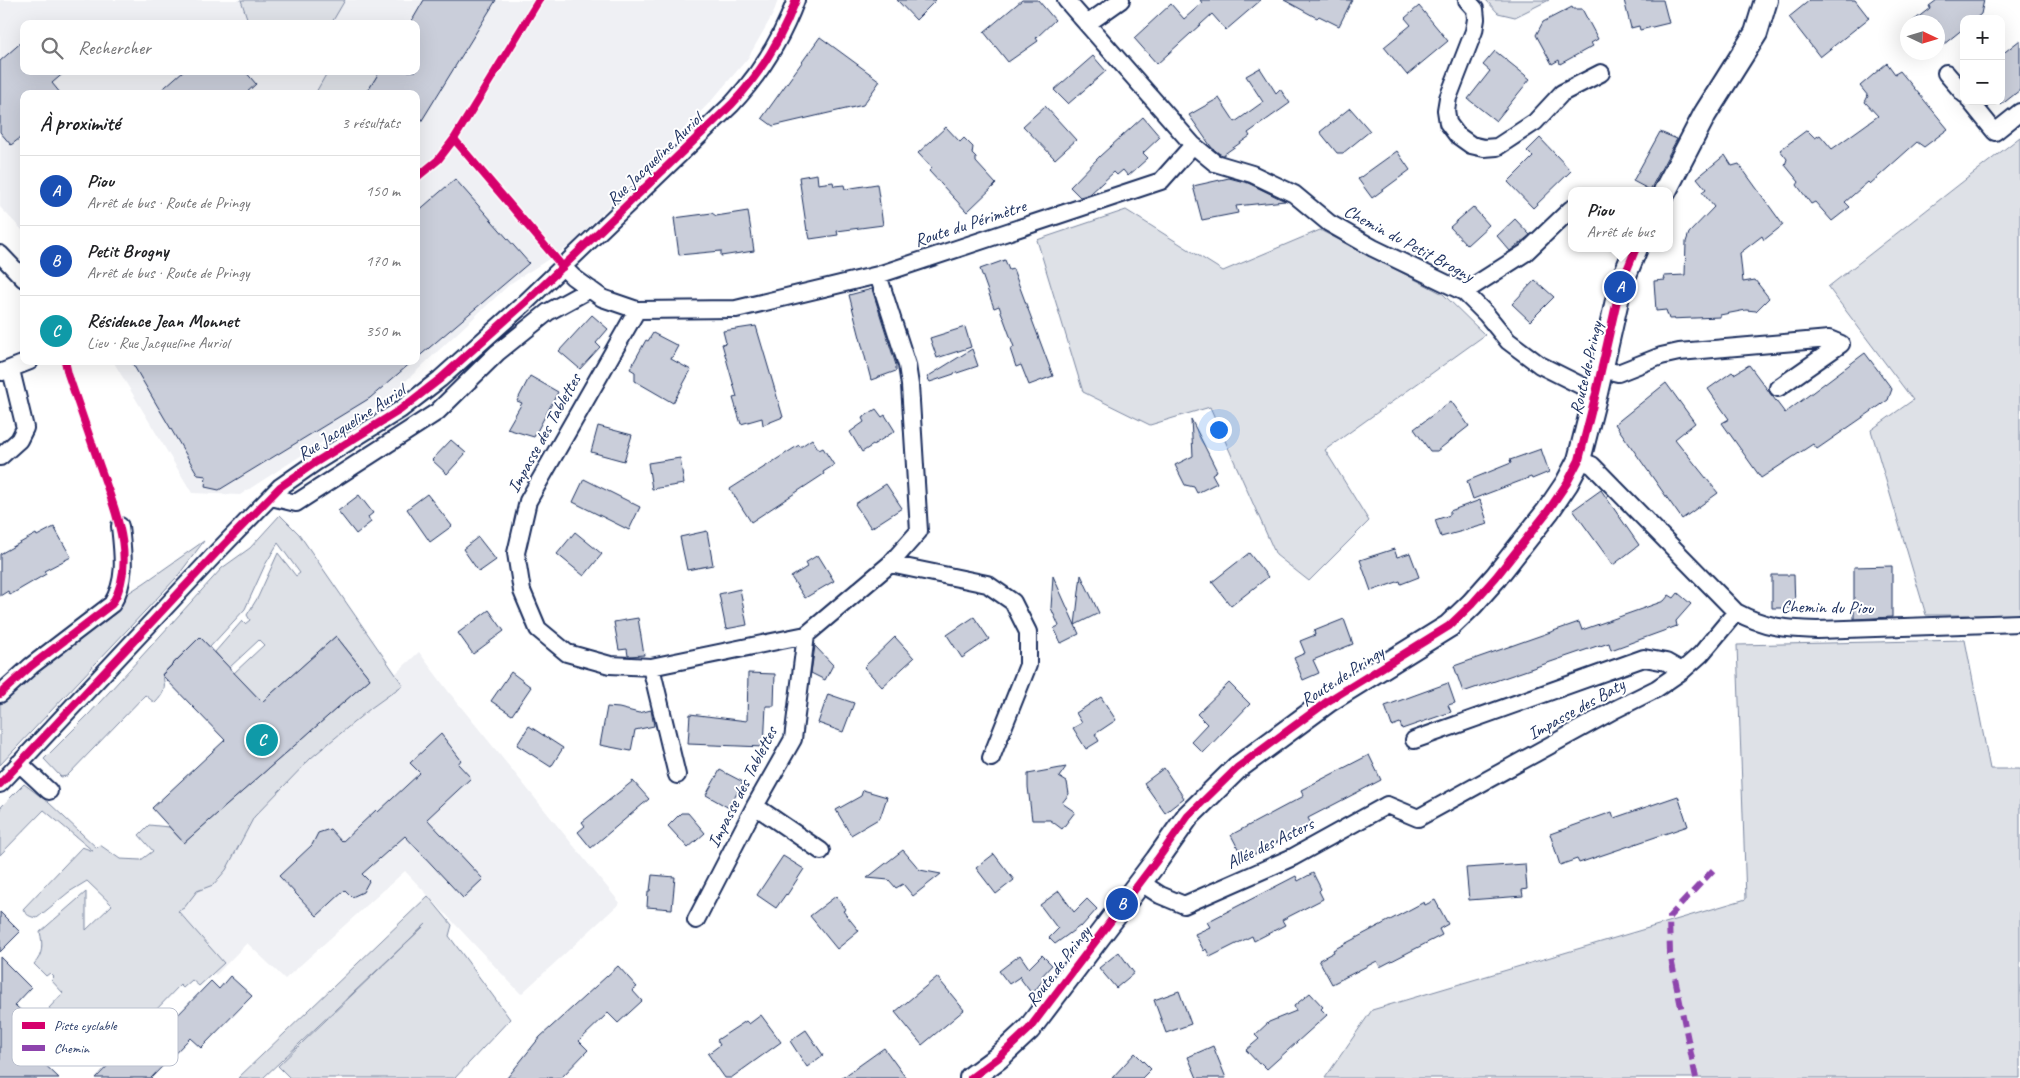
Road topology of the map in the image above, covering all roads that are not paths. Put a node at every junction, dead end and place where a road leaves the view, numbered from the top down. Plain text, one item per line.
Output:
1 (796, 0) edge
2 (1066, 0) edge
3 (1121, 0) edge
4 (1467, 0) edge
5 (1766, 0) edge
6 (1087, 24) junction
7 (1600, 73) dead end
8 (1946, 73) dead end
9 (1960, 89) edge
10 (1973, 105) edge
11 (2020, 112) edge
12 (1194, 145) junction
13 (1667, 187) edge
14 (1568, 212) edge
15 (1634, 252) edge
16 (0, 254) edge
17 (563, 267) junction
18 (20, 275) edge
19 (878, 275) junction
20 (590, 289) junction
21 (1464, 292) junction
22 (637, 310) junction
23 (20, 365) edge
24 (1602, 369) junction
25 (5, 371) edge
26 (1778, 388) dead end
27 (1596, 393) junction
28 (0, 457) edge
29 (1579, 460) junction
30 (271, 497) junction
31 (120, 526) dead end
32 (890, 564) junction
33 (1736, 612) junction
34 (2020, 623) edge
35 (806, 635) junction
36 (651, 667) junction
37 (1682, 671) junction
38 (0, 694) edge
39 (1414, 740) dead end
40 (991, 758) dead end
41 (19, 763) junction
42 (677, 775) dead end
43 (0, 784) edge
44 (49, 792) dead end
45 (755, 806) junction
46 (1418, 818) joint
47 (820, 851) dead end
48 (1140, 882) junction
49 (696, 920) dead end
50 (971, 1078) edge

1 - 17 street, Rue Jacqueline Auriol
2 - 6 street
3 - 6 street
4 - 7 street
5 - 13 street
6 - 12 street
8 - 9 street
10 - 11 street
12 - 19 street, Route du Périmètre
12 - 21 street, Chemin du Petit Brogny
14 - 21 street
15 - 24 street, Route de Pringy
16 - 18 street
17 - 20 street, Route du Périmètre
17 - 30 street, Rue Jacqueline Auriol
19 - 22 street, Route du Périmètre
19 - 32 street, Impasse des Tablettes
20 - 22 street, Route du Périmètre
20 - 30 street
21 - 27 street, Chemin du Petit Brogny
22 - 36 street, Impasse des Tablettes
23 - 25 street
24 - 26 street
24 - 27 street, Route de Pringy
25 - 28 street
27 - 29 street, Route de Pringy
29 - 33 street, Chemin du Piou
29 - 48 street, Route de Pringy
30 - 41 street, Rue Jacqueline Auriol
31 - 38 street
32 - 35 street, Impasse des Tablettes
32 - 40 street
33 - 34 street, Chemin du Piou
33 - 37 street, Impasse des Baty
35 - 36 street, Impasse des Tablettes
35 - 45 street, Impasse des Tablettes
36 - 42 street
37 - 39 street
37 - 46 street, Impasse des Baty
41 - 43 street, Rue Jacqueline Auriol
41 - 44 street
45 - 47 street
45 - 49 street, Impasse des Tablettes
46 - 48 street, Allée des Asters
48 - 50 street, Route de Pringy

